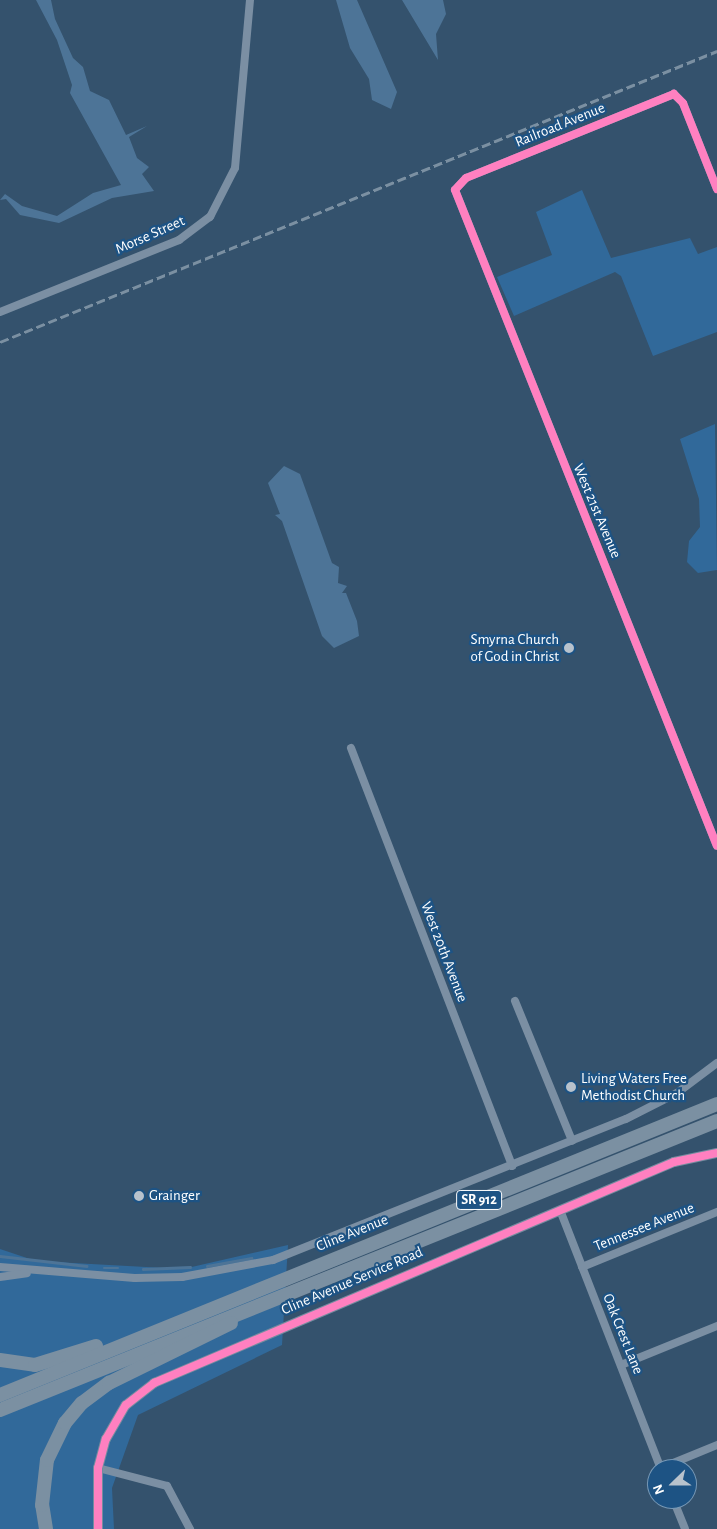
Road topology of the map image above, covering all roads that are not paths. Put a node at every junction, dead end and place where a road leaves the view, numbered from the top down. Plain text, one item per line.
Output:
1 (250, 0) edge
2 (456, 186) joint
3 (717, 189) edge
4 (0, 312) edge
5 (351, 748) dead end
6 (717, 846) edge
7 (515, 1001) dead end
8 (717, 1063) edge
9 (717, 1104) edge
10 (717, 1121) edge
11 (572, 1141) junction
12 (717, 1153) edge
13 (512, 1166) junction
14 (560, 1210) junction
15 (717, 1212) edge
16 (0, 1267) edge
17 (582, 1267) junction
18 (39, 1271) junction
19 (0, 1276) edge
20 (283, 1294) junction
21 (240, 1295) junction
22 (717, 1326) edge
23 (0, 1360) edge
24 (621, 1365) junction
25 (0, 1396) edge
26 (0, 1410) edge
27 (717, 1445) edge
28 (658, 1459) edge
29 (683, 1459) edge
30 (98, 1468) junction
31 (677, 1509) edge
32 (97, 1528) edge
33 (46, 1529) edge
34 (190, 1529) edge
35 (685, 1529) edge

1 - 4 street, Morse Street
2 - 3 street, Railroad Avenue
2 - 6 street, West 21st Avenue
5 - 13 street, West 20th Avenue
7 - 11 street
8 - 11 street, Cline Avenue
9 - 21 highway, Cline Avenue / SR 912
10 - 20 highway, Cline Avenue / SR 912
11 - 13 street, Cline Avenue
12 - 14 street, Cline Avenue Service Road
13 - 18 street, Cline Avenue
14 - 17 street, Oak Crest Lane
14 - 30 street, Cline Avenue Service Road
15 - 17 street, Tennessee Avenue
16 - 18 street, Cline Avenue
17 - 24 street, Oak Crest Lane
18 - 19 street, Cline Avenue
20 - 26 highway, Cline Avenue / SR 912
20 - 33 highway
21 - 23 highway
21 - 25 highway, Cline Avenue / SR 912
22 - 24 street
24 - 28 street, Oak Crest Lane
27 - 29 street
30 - 32 street, Cline Avenue Service Road
30 - 34 street
31 - 35 street

